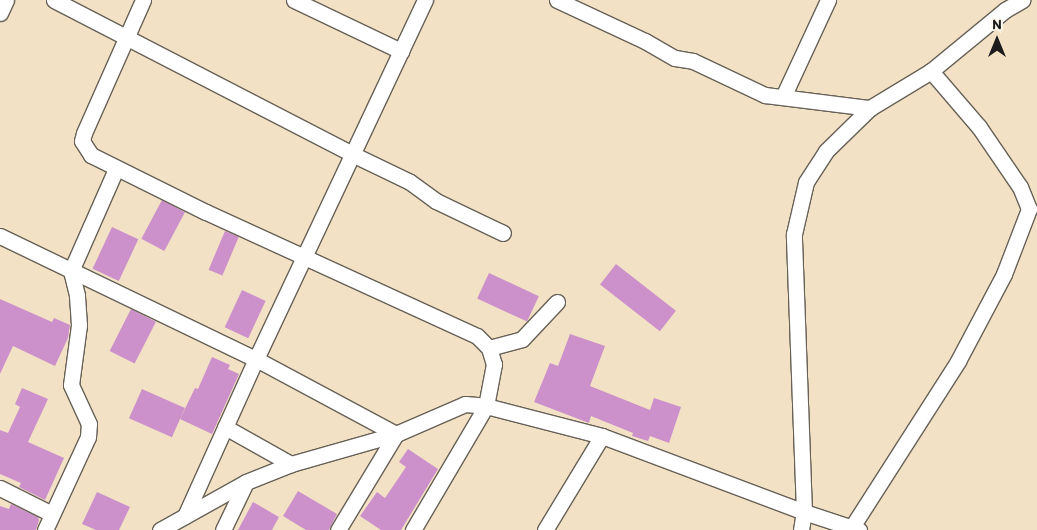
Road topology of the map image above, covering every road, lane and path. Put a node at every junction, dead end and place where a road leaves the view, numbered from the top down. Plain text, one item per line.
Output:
1 (6, 0) edge
2 (54, 0) edge
3 (143, 0) edge
4 (294, 0) edge
5 (425, 0) edge
6 (556, 0) edge
7 (828, 0) edge
8 (1022, 0) edge
9 (0, 13) edge
10 (127, 37) junction
11 (401, 51) junction
12 (931, 71) junction
13 (783, 97) junction
14 (870, 108) junction
15 (352, 154) junction
16 (116, 170) junction
17 (1033, 209) edge
18 (503, 233) dead end
19 (0, 236) edge
20 (304, 257) junction
21 (70, 271) junction
22 (557, 302) dead end
23 (489, 348) junction
24 (256, 359) junction
25 (486, 406) junction
26 (225, 428) junction
27 (396, 434) junction
28 (602, 436) junction
29 (291, 464) junction
30 (246, 482) junction
31 (0, 488) edge
32 (804, 512) junction
33 (52, 514) junction
34 (185, 516) junction
35 (855, 529) edge
36 (45, 530) edge
37 (160, 530) edge
38 (223, 530) edge
39 (338, 530) edge
40 (413, 530) edge
41 (545, 530) edge
42 (801, 530) edge

1 - 9 street
2 - 10 street
3 - 10 street
4 - 11 street
5 - 11 street
6 - 13 street
7 - 13 street
8 - 12 street
10 - 15 street
10 - 16 street
11 - 15 street
12 - 14 street
12 - 17 street
13 - 14 street
14 - 32 street
15 - 18 street
15 - 20 street
16 - 20 street
16 - 21 street
17 - 35 street
19 - 21 street
20 - 23 street
20 - 24 street
21 - 24 street
21 - 33 street
22 - 23 street
23 - 25 street
24 - 26 street
24 - 27 street
25 - 27 street
25 - 28 street
25 - 40 street
26 - 29 street
26 - 34 street
27 - 29 street
27 - 39 street
28 - 32 street
28 - 41 street
29 - 30 street
30 - 34 street
30 - 38 street
31 - 33 street
32 - 35 street
32 - 42 street
33 - 36 street
34 - 37 street

